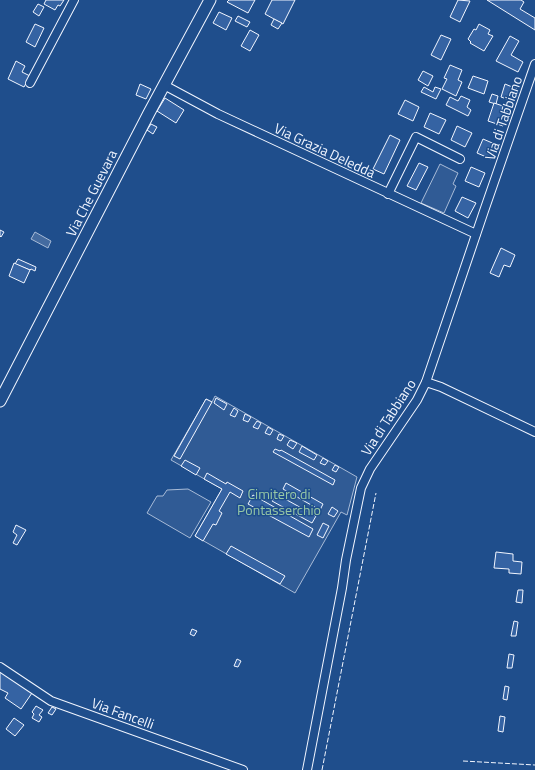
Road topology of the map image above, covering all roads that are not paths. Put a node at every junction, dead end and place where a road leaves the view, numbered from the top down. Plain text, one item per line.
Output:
1 (74, 0) edge
2 (208, 1) edge
3 (535, 64) edge
4 (30, 82) dead end
5 (164, 85) junction
6 (460, 159) dead end
7 (388, 194) junction
8 (476, 234) junction
9 (426, 382) junction
10 (0, 401) edge
11 (535, 432) edge
12 (0, 667) edge
13 (243, 770) edge
14 (306, 770) edge

1 - 4 street
2 - 5 main road, Via Che Guevara
3 - 8 street, Via di Tabbiano
5 - 7 street, Via Grazia Deledda
5 - 10 main road, Via Che Guevara
6 - 7 street
7 - 8 street, Via Grazia Deledda
8 - 9 street, Via di Tabbiano
9 - 11 street
9 - 14 street, Via di Tabbiano
12 - 13 street, Via Fancelli

